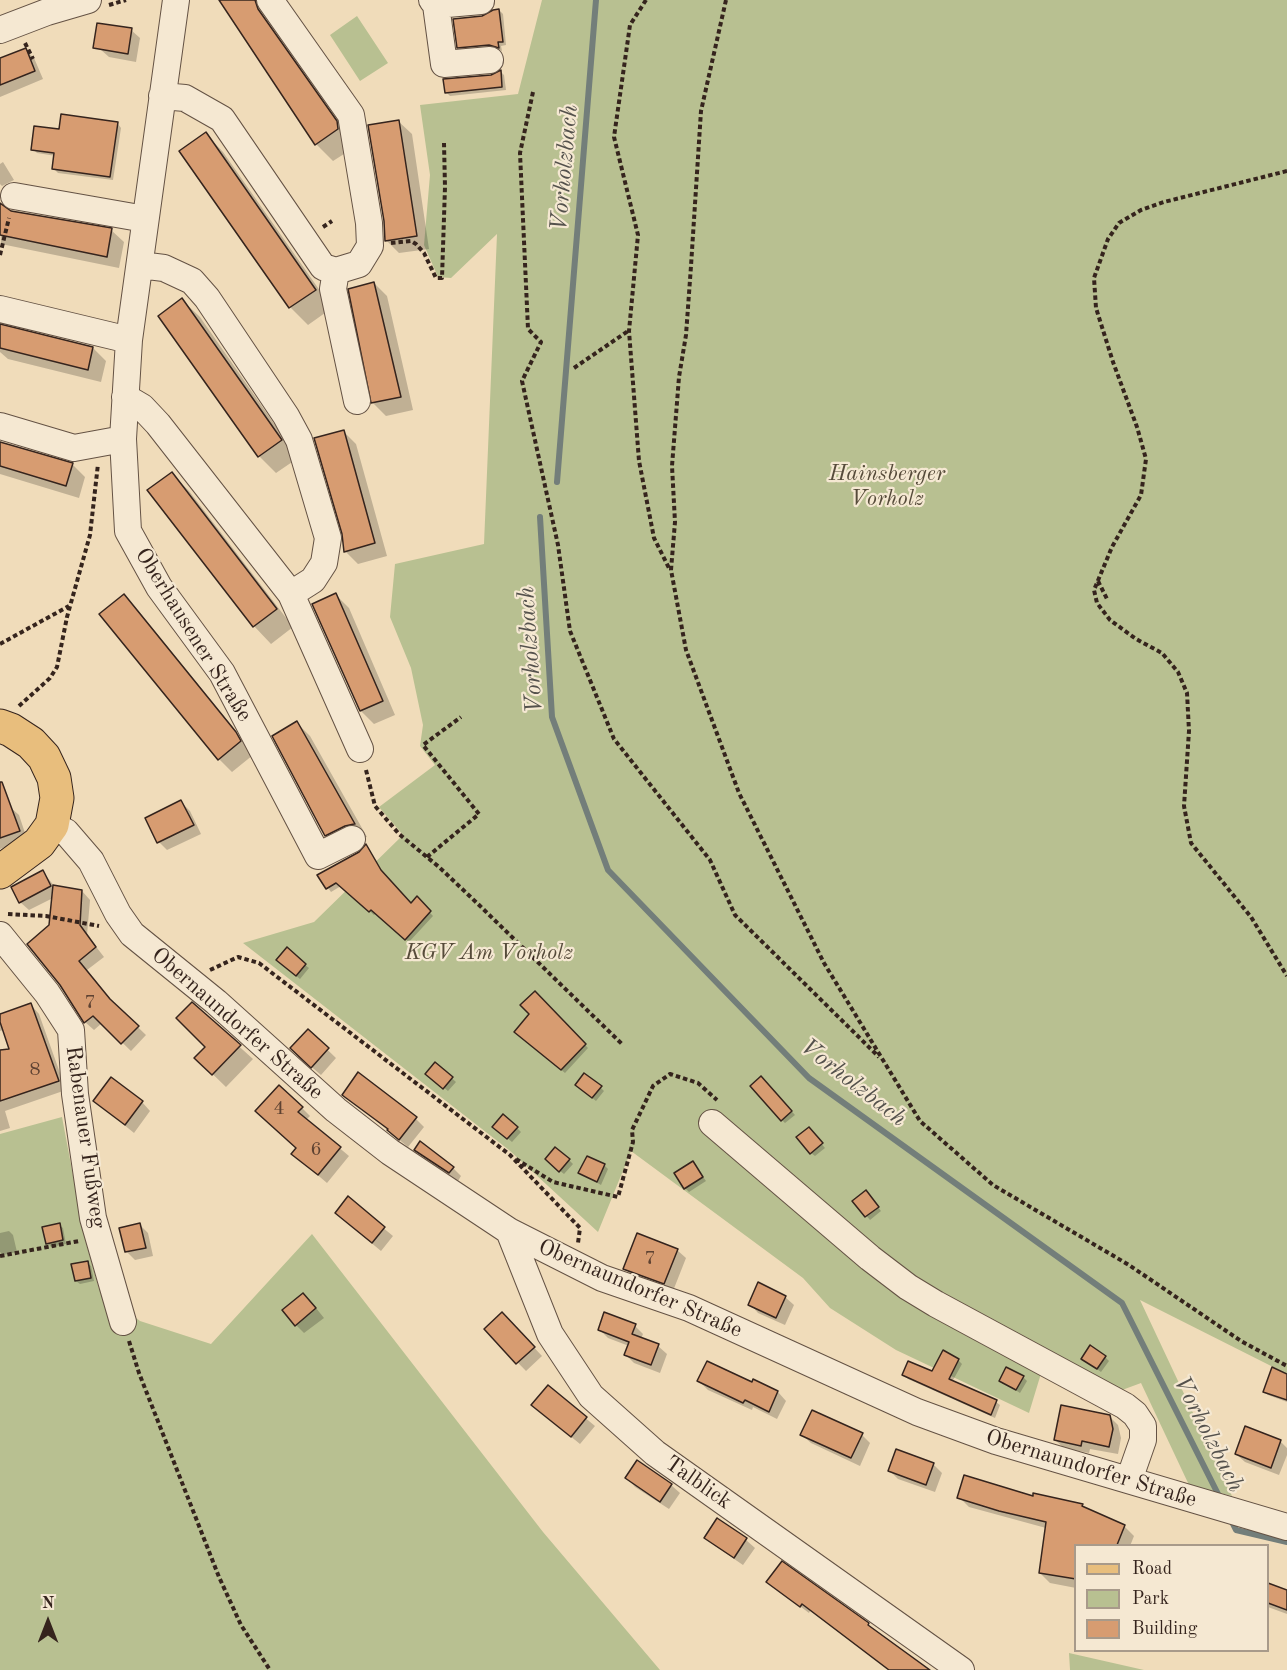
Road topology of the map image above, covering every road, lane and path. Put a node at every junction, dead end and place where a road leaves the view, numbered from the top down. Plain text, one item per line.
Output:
1 (88, 0) edge
2 (176, 0) edge
3 (270, 0) edge
4 (646, 0) edge
5 (726, 0) edge
6 (481, 1) edge
7 (434, 3) edge
8 (0, 30) edge
9 (25, 43) dead end
10 (33, 59) dead end
11 (490, 60) dead end
12 (533, 92) dead end
13 (162, 96) junction
14 (444, 143) dead end
15 (1287, 171) edge
16 (14, 196) joint
17 (145, 219) junction
18 (332, 221) dead end
19 (322, 228) dead end
20 (416, 244) dead end
21 (0, 255) edge
22 (140, 265) junction
23 (336, 272) junction
24 (0, 309) edge
25 (629, 331) junction
26 (129, 340) junction
27 (574, 369) dead end
28 (125, 397) junction
29 (357, 401) dead end
30 (0, 426) edge
31 (115, 441) junction
32 (671, 570) junction
33 (1098, 580) junction
34 (291, 594) junction
35 (1107, 598) dead end
36 (70, 606) junction
37 (0, 644) edge
38 (461, 717) dead end
39 (4, 727) edge
40 (360, 749) joint
41 (52, 825) junction
42 (352, 839) dead end
43 (427, 857) junction
44 (0, 872) edge
45 (0, 915) edge
46 (132, 934) junction
47 (0, 935) edge
48 (1287, 976) edge
49 (194, 984) junction
50 (622, 1044) dead end
51 (884, 1062) junction
52 (720, 1130) joint
53 (510, 1155) junction
54 (509, 1231) junction
55 (98, 1237) junction
56 (0, 1256) edge
57 (568, 1263) junction
58 (123, 1322) joint
59 (1287, 1366) edge
60 (1129, 1480) junction
61 (1287, 1527) edge
62 (270, 1670) edge
63 (961, 1670) edge

1 - 8 street
2 - 13 street, Oberhausener Straße
3 - 23 street
4 - 25 path
5 - 32 path
6 - 7 street
7 - 11 street
9 - 10 path
12 - 51 path
13 - 17 street, Oberhausener Straße
13 - 23 street
14 - 20 path
15 - 33 path
16 - 17 street
16 - 21 path
17 - 22 street, Oberhausener Straße
18 - 19 path
22 - 26 street, Oberhausener Straße
22 - 34 street
23 - 29 street
24 - 26 street
25 - 27 path
25 - 32 path
26 - 28 street, Oberhausener Straße
28 - 31 street, Oberhausener Straße
28 - 34 street
30 - 31 street
31 - 36 path
31 - 42 street, Oberhausener Straße
32 - 51 path
33 - 35 path
33 - 48 path
34 - 40 street
36 - 37 path
36 - 39 path
38 - 43 path
39 - 41 main road
40 - 43 path
41 - 44 main road
41 - 46 street, Obernaundorfer Straße
43 - 50 path
45 - 46 path
46 - 49 street, Obernaundorfer Straße
47 - 55 street, Rabenauer Fußweg
49 - 53 path
49 - 54 street, Obernaundorfer Straße
51 - 59 path
52 - 53 path
52 - 60 street
53 - 57 path
54 - 57 street, Obernaundorfer Straße
54 - 63 street, Talblick
55 - 56 path
55 - 58 street, Rabenauer Fußweg
57 - 60 street, Obernaundorfer Straße
58 - 62 path
60 - 61 street, Obernaundorfer Straße

